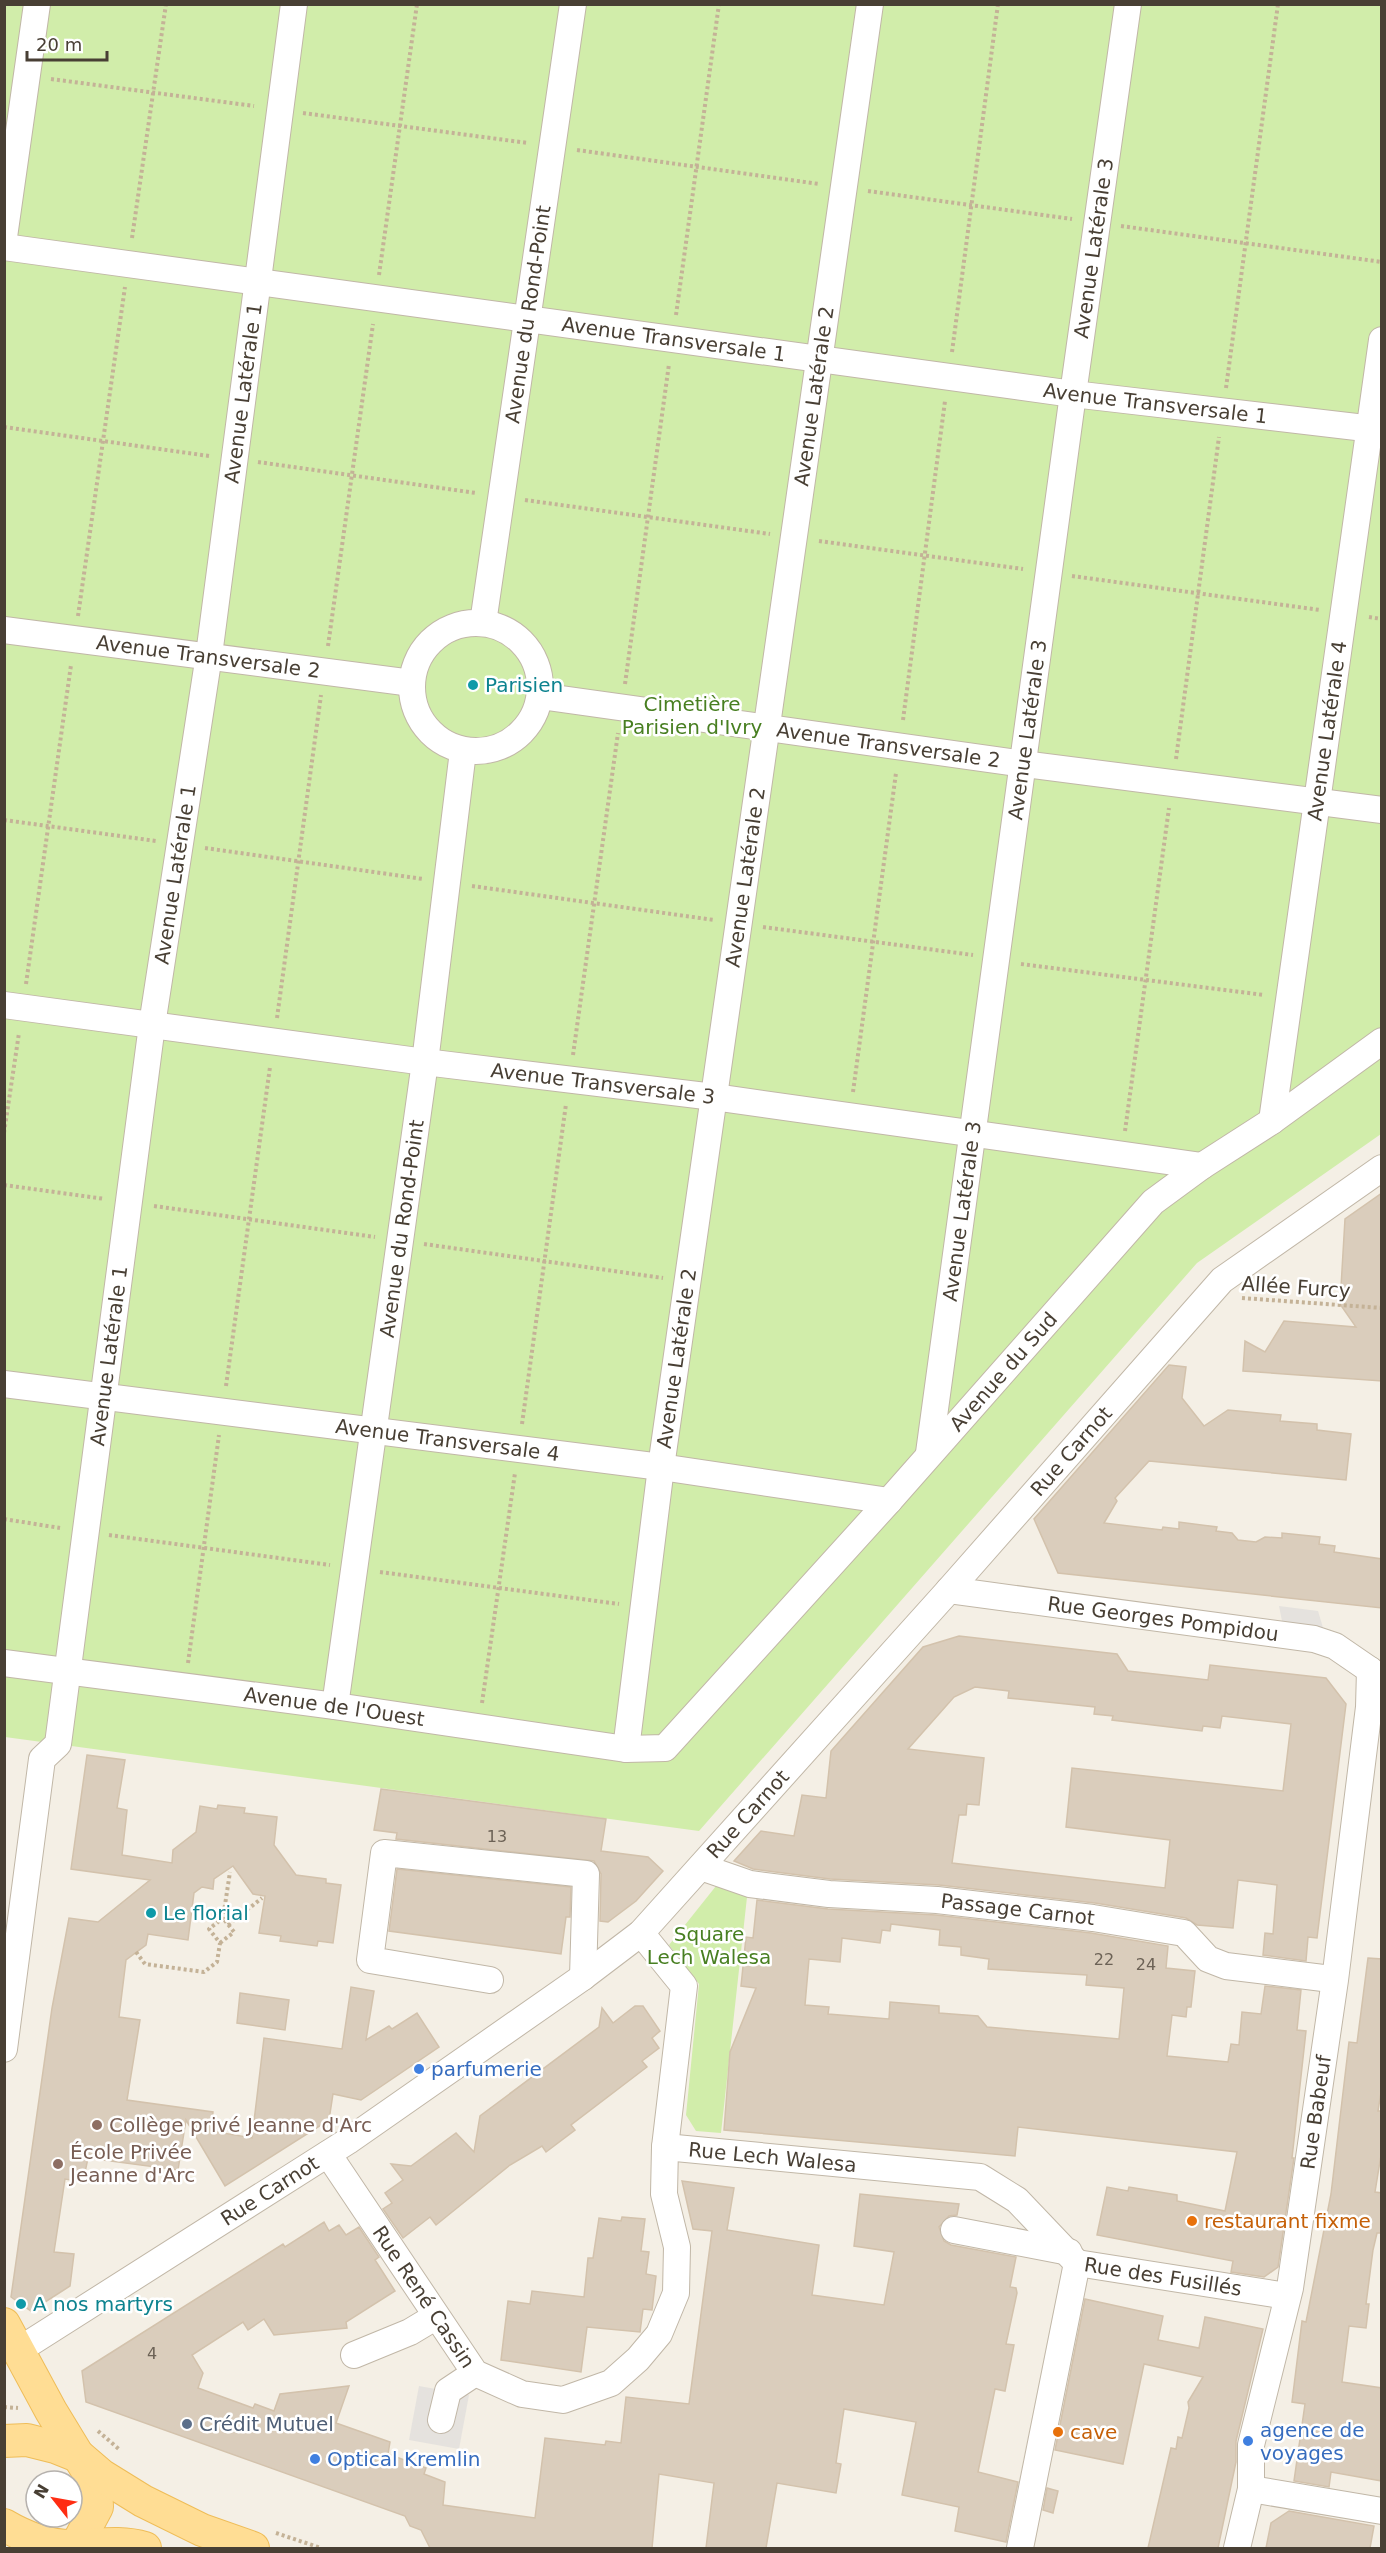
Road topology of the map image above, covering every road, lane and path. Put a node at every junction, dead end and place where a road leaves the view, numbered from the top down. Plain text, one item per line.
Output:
1 (37, 4) edge
2 (166, 4) edge
3 (294, 4) edge
4 (417, 4) edge
5 (573, 4) edge
6 (719, 4) edge
7 (870, 4) edge
8 (998, 4) edge
9 (1128, 4) edge
10 (1278, 4) edge
11 (27, 76) junction
12 (153, 93) junction
13 (280, 110) junction
14 (400, 126) junction
15 (552, 147) junction
16 (697, 166) junction
17 (844, 187) junction
18 (972, 205) junction
19 (1097, 222) junction
20 (4, 237) edge
21 (1245, 243) junction
22 (4, 247) edge
23 (1382, 262) edge
24 (129, 264) junction
25 (257, 282) junction
26 (376, 298) junction
27 (528, 317) junction
28 (673, 337) junction
29 (1382, 340) edge
30 (820, 357) junction
31 (949, 376) junction
32 (1072, 394) junction
33 (1223, 411) junction
34 (4, 427) edge
35 (1375, 429) edge
36 (103, 441) junction
37 (234, 459) junction
38 (352, 476) junction
39 (502, 496) junction
40 (648, 517) junction
41 (795, 537) junction
42 (925, 555) junction
43 (1049, 573) junction
44 (1198, 593) junction
45 (1342, 614) junction
46 (1382, 619) edge
47 (483, 623) junction
48 (4, 630) edge
49 (75, 638) junction
50 (209, 655) junction
51 (325, 671) junction
52 (412, 683) junction
53 (540, 696) junction
54 (621, 707) junction
55 (769, 727) junction
56 (900, 746) junction
57 (463, 751) junction
58 (1024, 764) junction
59 (1172, 783) junction
60 (1316, 802) junction
61 (1382, 810) edge
62 (4, 820) edge
63 (48, 826) junction
64 (180, 844) junction
65 (298, 861) junction
66 (447, 882) junction
67 (594, 903) junction
68 (740, 924) junction
69 (873, 943) junction
70 (998, 959) junction
71 (1146, 980) junction
72 (1288, 999) junction
73 (13, 1006) edge
74 (152, 1025) junction
75 (1382, 1041) edge
76 (274, 1042) junction
77 (425, 1062) junction
78 (569, 1079) junction
79 (714, 1096) junction
80 (850, 1116) junction
81 (1272, 1121) junction
82 (4, 1133) edge
83 (974, 1134) junction
84 (1122, 1155) junction
85 (1202, 1166) junction
86 (1382, 1168) edge
87 (4, 1185) edge
88 (128, 1202) junction
89 (249, 1219) junction
90 (400, 1241) junction
91 (544, 1261) junction
92 (688, 1282) junction
93 (1209, 1295) junction
94 (1382, 1308) edge
95 (4, 1384) edge
96 (102, 1397) junction
97 (222, 1412) junction
98 (373, 1431) junction
99 (518, 1449) junction
100 (929, 1453) junction
101 (661, 1467) junction
102 (889, 1500) junction
103 (4, 1519) edge
104 (85, 1532) junction
105 (204, 1548) junction
106 (354, 1568) junction
107 (498, 1588) junction
108 (949, 1590) junction
109 (644, 1608) junction
110 (4, 1663) edge
111 (1376, 1669) edge
112 (68, 1672) junction
113 (185, 1687) junction
114 (335, 1706) junction
115 (479, 1727) junction
116 (665, 1748) joint
117 (626, 1749) junction
118 (701, 1867) junction
119 (230, 1872) dead end
120 (262, 1898) dead end
121 (223, 1918) junction
122 (228, 1925) junction
123 (640, 1933) junction
124 (219, 1943) junction
125 (136, 1952) dead end
126 (584, 1977) junction
127 (1323, 1978) dead end
128 (490, 1980) dead end
129 (4, 2049) edge
130 (665, 2147) junction
131 (328, 2154) junction
132 (954, 2230) dead end
133 (1073, 2258) junction
134 (1287, 2296) junction
135 (435, 2317) junction
136 (12, 2337) edge
137 (354, 2355) dead end
138 (475, 2373) junction
139 (441, 2420) dead end
140 (4, 2441) edge
141 (80, 2457) junction
142 (1251, 2489) junction
143 (1382, 2511) edge
144 (4, 2525) edge
145 (75, 2547) edge
146 (146, 2548) edge
147 (253, 2548) edge
148 (1020, 2548) edge
149 (1238, 2548) edge

1 - 11 street
2 - 12 path
3 - 13 street, Avenue Latérale 1
4 - 14 path
5 - 15 street, Avenue du Rond-Point
6 - 16 path
7 - 17 street, Avenue Latérale 2
8 - 18 path
9 - 19 street, Avenue Latérale 3
10 - 21 path
11 - 12 path
11 - 20 street
12 - 13 path
12 - 24 path
13 - 14 path
13 - 25 street, Avenue Latérale 1
14 - 15 path
14 - 26 path
15 - 16 path
15 - 27 street, Avenue du Rond-Point
16 - 17 path
16 - 28 path
17 - 18 path
17 - 30 street, Avenue Latérale 2
18 - 19 path
18 - 31 path
19 - 21 path
19 - 32 street, Avenue Latérale 3
21 - 23 path
21 - 33 path
22 - 24 street, Avenue Transversale 1
24 - 25 street, Avenue Transversale 1
24 - 36 path
25 - 26 street, Avenue Transversale 1
25 - 37 street, Avenue Latérale 1
26 - 27 street, Avenue Transversale 1
26 - 38 path
27 - 28 street, Avenue Transversale 1
27 - 39 street, Avenue du Rond-Point
28 - 30 street, Avenue Transversale 1
28 - 40 path
29 - 35 street, Avenue Latérale 4
30 - 31 street, Avenue Transversale 1
30 - 41 street, Avenue Latérale 2
31 - 32 street, Avenue Transversale 1
31 - 42 path
32 - 33 street, Avenue Transversale 1
32 - 43 street, Avenue Latérale 3
33 - 35 street, Avenue Transversale 1
33 - 44 path
34 - 36 path
35 - 45 street, Avenue Latérale 4
36 - 37 path
36 - 49 path
37 - 38 path
37 - 50 street, Avenue Latérale 1
38 - 39 path
38 - 51 path
39 - 40 path
39 - 47 street, Avenue du Rond-Point
40 - 41 path
40 - 54 path
41 - 42 path
41 - 55 street, Avenue Latérale 2
42 - 43 path
42 - 56 path
43 - 44 path
43 - 58 street, Avenue Latérale 3
44 - 45 path
44 - 59 path
45 - 46 path
45 - 60 street, Avenue Latérale 4
47 - 52 street
47 - 53 street
48 - 49 street, Avenue Transversale 2
49 - 50 street, Avenue Transversale 2
49 - 63 path
50 - 51 street, Avenue Transversale 2
50 - 64 street, Avenue Latérale 1
51 - 52 street, Avenue Transversale 2
51 - 65 path
52 - 57 street
53 - 54 street, Avenue Transversale 2
53 - 57 street
54 - 55 street, Avenue Transversale 2
54 - 67 path
55 - 56 street, Avenue Transversale 2
55 - 68 street, Avenue Latérale 2
56 - 58 street, Avenue Transversale 2
56 - 69 path
57 - 66 street, Avenue du Rond-Point
58 - 59 street, Avenue Transversale 2
58 - 70 street, Avenue Latérale 3
59 - 60 street, Avenue Transversale 2
59 - 71 path
60 - 61 street, Avenue Transversale 2
60 - 72 street, Avenue Latérale 4
62 - 63 path
63 - 64 path
63 - 73 path
64 - 65 path
64 - 74 street, Avenue Latérale 1
65 - 66 path
65 - 76 path
66 - 67 path
66 - 77 street, Avenue du Rond-Point
67 - 68 path
67 - 78 path
68 - 69 path
68 - 79 street, Avenue Latérale 2
69 - 70 path
69 - 80 path
70 - 71 path
70 - 83 street, Avenue Latérale 3
71 - 72 path
71 - 84 path
72 - 81 street, Avenue Latérale 4
73 - 74 street, Avenue Transversale 3
73 - 82 path
74 - 76 street, Avenue Transversale 3
74 - 88 street, Avenue Latérale 1
75 - 81 street, Avenue du Sud
76 - 77 street, Avenue Transversale 3
76 - 89 path
77 - 78 street, Avenue Transversale 3
77 - 90 street, Avenue du Rond-Point
78 - 79 street, Avenue Transversale 3
78 - 91 path
79 - 80 street, Avenue Transversale 3
79 - 92 street, Avenue Latérale 2
80 - 83 street, Avenue Transversale 3
81 - 85 street, Avenue du Sud
83 - 84 street, Avenue Transversale 3
83 - 100 street, Avenue Latérale 3
84 - 85 street, Avenue Transversale 3
85 - 100 street, Avenue du Sud
86 - 93 street, Rue Carnot
87 - 88 path
88 - 89 path
88 - 96 street, Avenue Latérale 1
89 - 90 path
89 - 97 path
90 - 91 path
90 - 98 street, Avenue du Rond-Point
91 - 92 path
91 - 99 path
92 - 101 street, Avenue Latérale 2
93 - 94 path, Allée Furcy
93 - 108 street, Rue Carnot
95 - 96 street, Avenue Transversale 4
96 - 97 street, Avenue Transversale 4
96 - 104 street, Avenue Latérale 1
97 - 98 street, Avenue Transversale 4
97 - 105 path
98 - 99 street, Avenue Transversale 4
98 - 106 street, Avenue du Rond-Point
99 - 101 street, Avenue Transversale 4
99 - 107 path
100 - 102 street, Avenue du Sud
101 - 102 street, Avenue Transversale 4
101 - 109 street, Avenue Latérale 2
102 - 116 street, Avenue du Sud
103 - 104 path
104 - 105 path
104 - 112 street, Avenue Latérale 1
105 - 106 path
105 - 113 path
106 - 107 path
106 - 114 street, Avenue du Rond-Point
107 - 109 path
107 - 115 path
108 - 111 street, Rue Georges Pompidou
108 - 118 street, Rue Carnot
109 - 117 street, Avenue Latérale 2
110 - 112 street, Avenue de l'Ouest
111 - 134 street, Rue Babeuf
112 - 113 street, Avenue de l'Ouest
112 - 129 street, Avenue Latérale 1
113 - 114 street, Avenue de l'Ouest
114 - 115 street, Avenue de l'Ouest
115 - 117 street, Avenue de l'Ouest
116 - 117 street, Avenue de l'Ouest
118 - 123 street, Rue Carnot
118 - 127 street, Passage Carnot
119 - 121 path
120 - 122 path
121 - 122 path
121 - 124 path
122 - 124 path
123 - 126 street, Rue Carnot
123 - 130 street, Rue Lech Walesa
124 - 125 path
126 - 128 street
126 - 131 street, Rue Carnot
130 - 133 street, Rue Lech Walesa
130 - 138 street, Rue René Cassin
131 - 135 street, Rue René Cassin
131 - 136 street, Rue Carnot
132 - 133 street
133 - 134 street, Rue des Fusillés
133 - 148 street, Rue des Fusillés
134 - 142 street, Rue Babeuf
135 - 137 street
135 - 138 street, Rue René Cassin
136 - 141 main road
138 - 139 street
140 - 141 main road
141 - 145 main road
141 - 147 main road
142 - 143 street
142 - 149 street, Rue Babeuf
144 - 145 main road
145 - 146 main road

